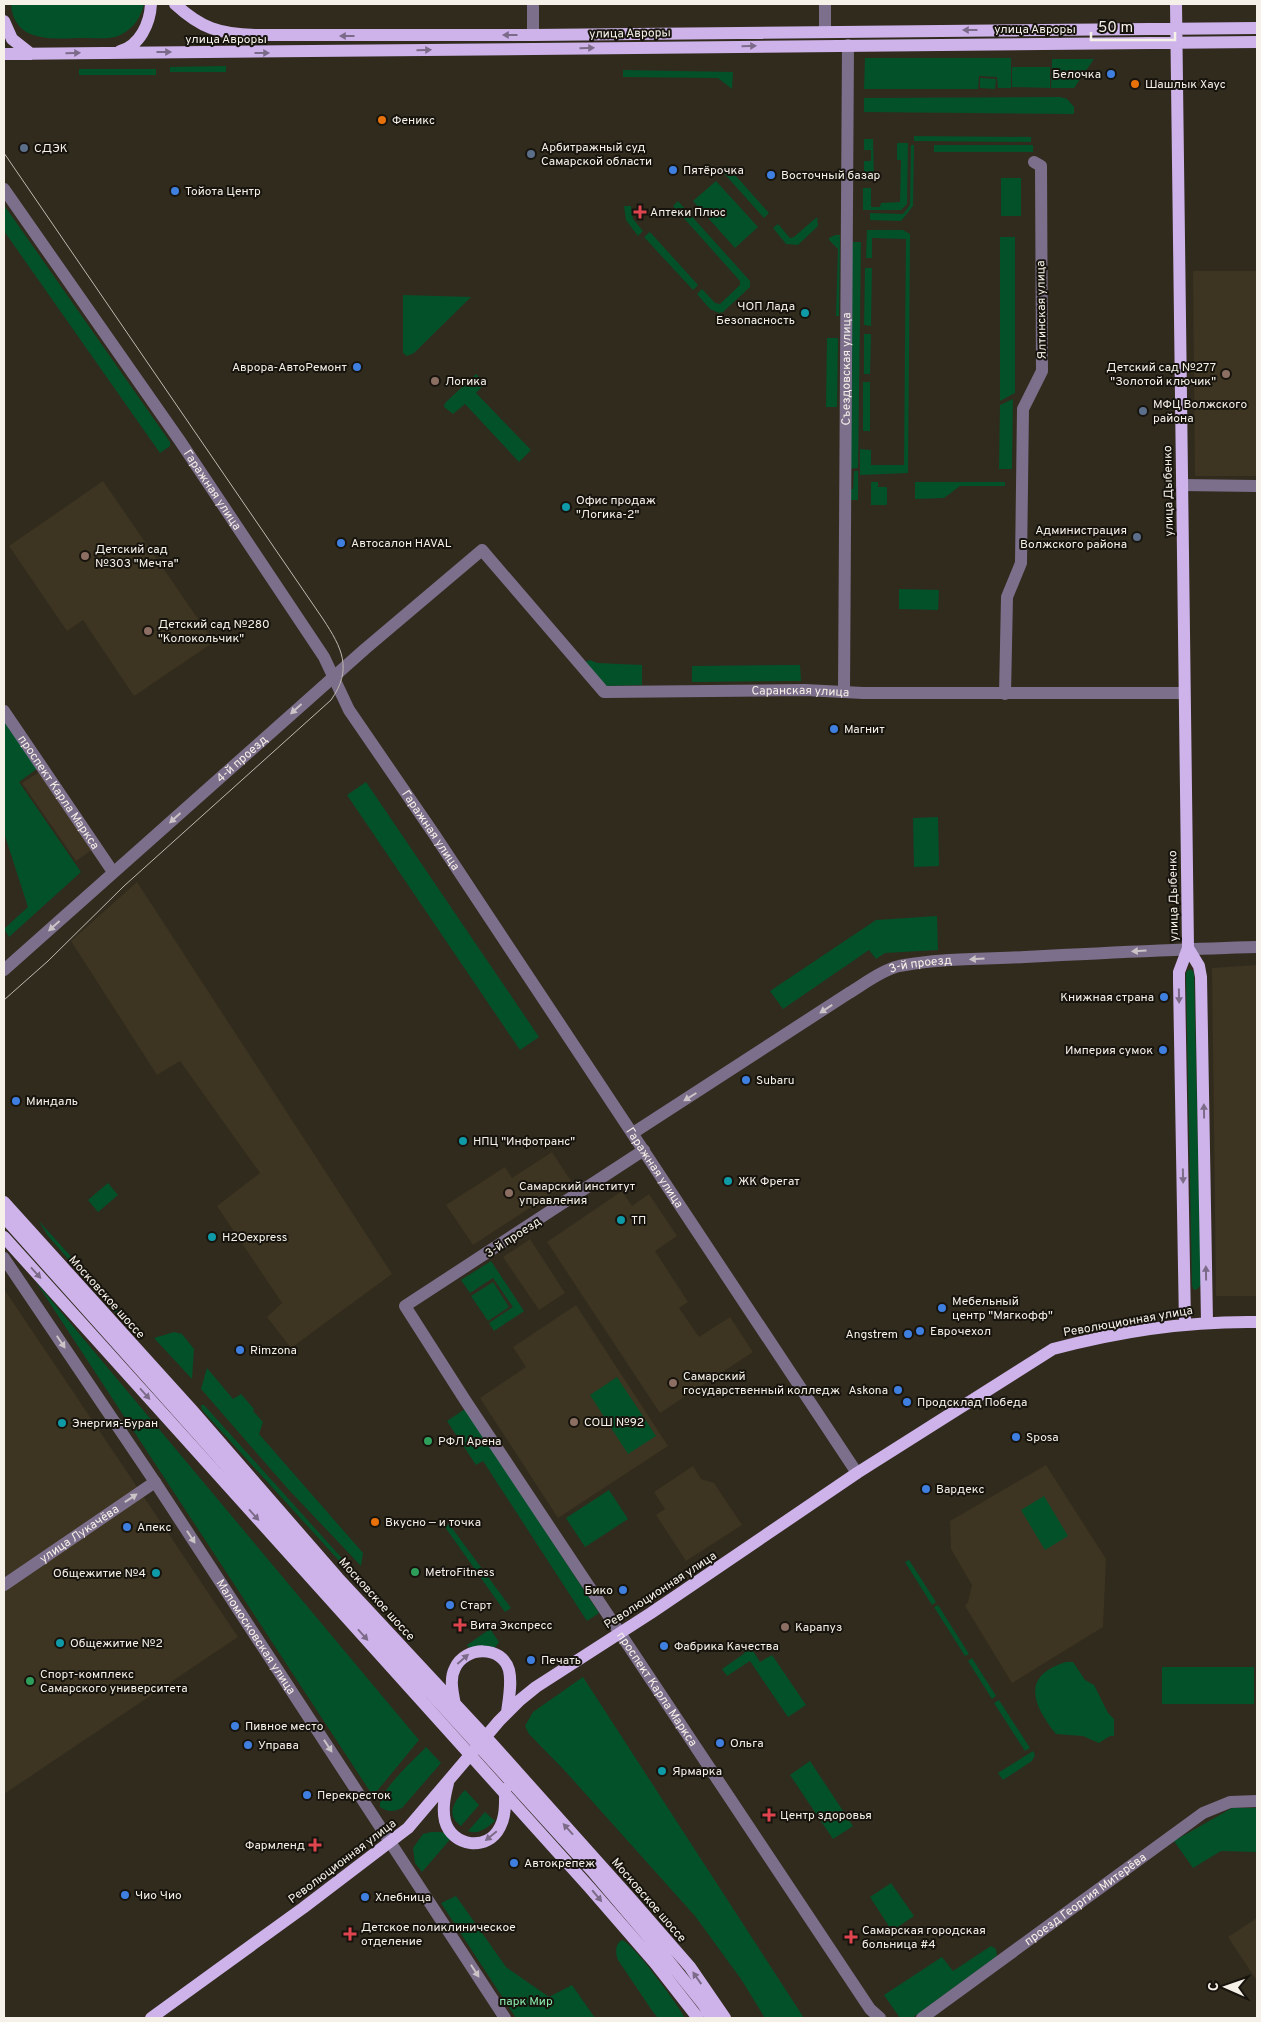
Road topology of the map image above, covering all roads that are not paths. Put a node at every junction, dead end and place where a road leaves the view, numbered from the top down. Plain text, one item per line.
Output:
1 (151, 4) edge
2 (175, 4) edge
3 (533, 4) edge
4 (825, 4) edge
5 (1176, 4) edge
6 (4, 21) edge
7 (1257, 28) edge
8 (1176, 29) junction
9 (825, 31) junction
10 (533, 35) junction
11 (1176, 42) junction
12 (1257, 42) edge
13 (848, 45) junction
14 (115, 52) junction
15 (4, 54) edge
16 (31, 54) junction
17 (1034, 162) dead end
18 (4, 189) edge
19 (1182, 485) junction
20 (1257, 486) edge
21 (482, 550) joint
22 (333, 677) junction
23 (844, 691) junction
24 (1005, 694) junction
25 (1184, 694) junction
26 (4, 711) edge
27 (113, 872) junction
28 (1188, 948) junction
29 (1257, 948) edge
30 (1199, 966) junction
31 (1181, 967) junction
32 (4, 970) edge
33 (633, 1133) junction
34 (644, 1150) junction
35 (4, 1202) edge
36 (4, 1217) edge
37 (4, 1237) edge
38 (4, 1258) edge
39 (405, 1306) joint
40 (1207, 1322) junction
41 (1257, 1322) edge
42 (1185, 1324) junction
43 (857, 1473) junction
44 (155, 1482) junction
45 (4, 1585) edge
46 (619, 1633) junction
47 (454, 1703) junction
48 (507, 1712) junction
49 (456, 1719) junction
50 (479, 1745) junction
51 (504, 1773) junction
52 (448, 1783) junction
53 (505, 1792) junction
54 (1257, 1801) edge
55 (391, 1842) junction
56 (151, 2018) edge
57 (506, 2018) edge
58 (698, 2018) edge
59 (712, 2018) edge
60 (725, 2018) edge
61 (880, 2018) edge
62 (922, 2018) edge

1 - 14 main road
10 -> 2 main road, улица Авроры
3 - 10 street
4 - 9 street
5 - 8 main road, улица Дыбенко
6 - 16 main road
7 - 8 main road, улица Авроры
8 -> 9 main road, улица Авроры
8 - 11 main road, улица Дыбенко
9 - 10 main road, улица Авроры
11 - 12 main road, улица Авроры
11 - 13 main road, улица Авроры
11 - 19 main road, улица Дыбенко
14 -> 13 main road, улица Авроры
13 - 23 street, Съездовская улица
16 -> 14 main road, улица Авроры
15 - 16 main road, улица Авроры
17 - 24 street, Ялтинская улица
18 - 22 street, Гаражная улица
19 - 20 street
19 - 25 main road, улица Дыбенко
21 - 22 street, 4-й проезд
21 - 23 street, Саранская улица
22 -> 27 street, 4-й проезд
22 - 33 street, Гаражная улица
23 - 24 street, Саранская улица
24 - 25 street, Саранская улица
25 - 28 main road, улица Дыбенко
26 - 27 street, проспект Карла Маркса
27 -> 32 street, 4-й проезд
28 - 29 street, 3-й проезд
28 - 30 main road, улица Дыбенко
28 - 31 main road, улица Дыбенко
28 -> 33 street, 3-й проезд
30 - 31 street
40 -> 30 main road, улица Дыбенко
31 -> 42 main road, улица Дыбенко
33 - 34 street, Гаражная улица
34 - 39 street, 3-й проезд
34 - 43 street, Гаражная улица
35 - 47 main road, Московское шоссе
36 - 49 main road, Московское шоссе
37 -> 50 main road, Московское шоссе
38 -> 44 street, Маломосковская улица
39 - 46 street, проспект Карла Маркса
40 - 41 main road, Революционная улица
40 - 42 main road, Революционная улица
42 - 43 main road, Революционная улица
43 - 46 main road, Революционная улица
45 -> 44 street, улица Лукачёва
44 -> 55 street, Маломосковская улица
46 - 48 main road, Революционная улица
46 - 61 street, проспект Карла Маркса
47 -> 48 main road
47 - 49 main road
47 - 50 main road, Московское шоссе
48 - 50 main road, Революционная улица
49 - 50 main road, Московское шоссе
50 - 51 main road, Московское шоссе
50 - 52 main road, Революционная улица
50 - 53 main road, Московское шоссе
60 -> 50 main road, Московское шоссе
51 - 53 main road
51 - 59 main road, Московское шоссе
53 -> 52 main road
52 - 55 main road, Революционная улица
53 -> 58 main road, Московское шоссе
54 - 62 street, проезд Георгия Митерёва
55 - 56 main road, Революционная улица
55 -> 57 street, Маломосковская улица

